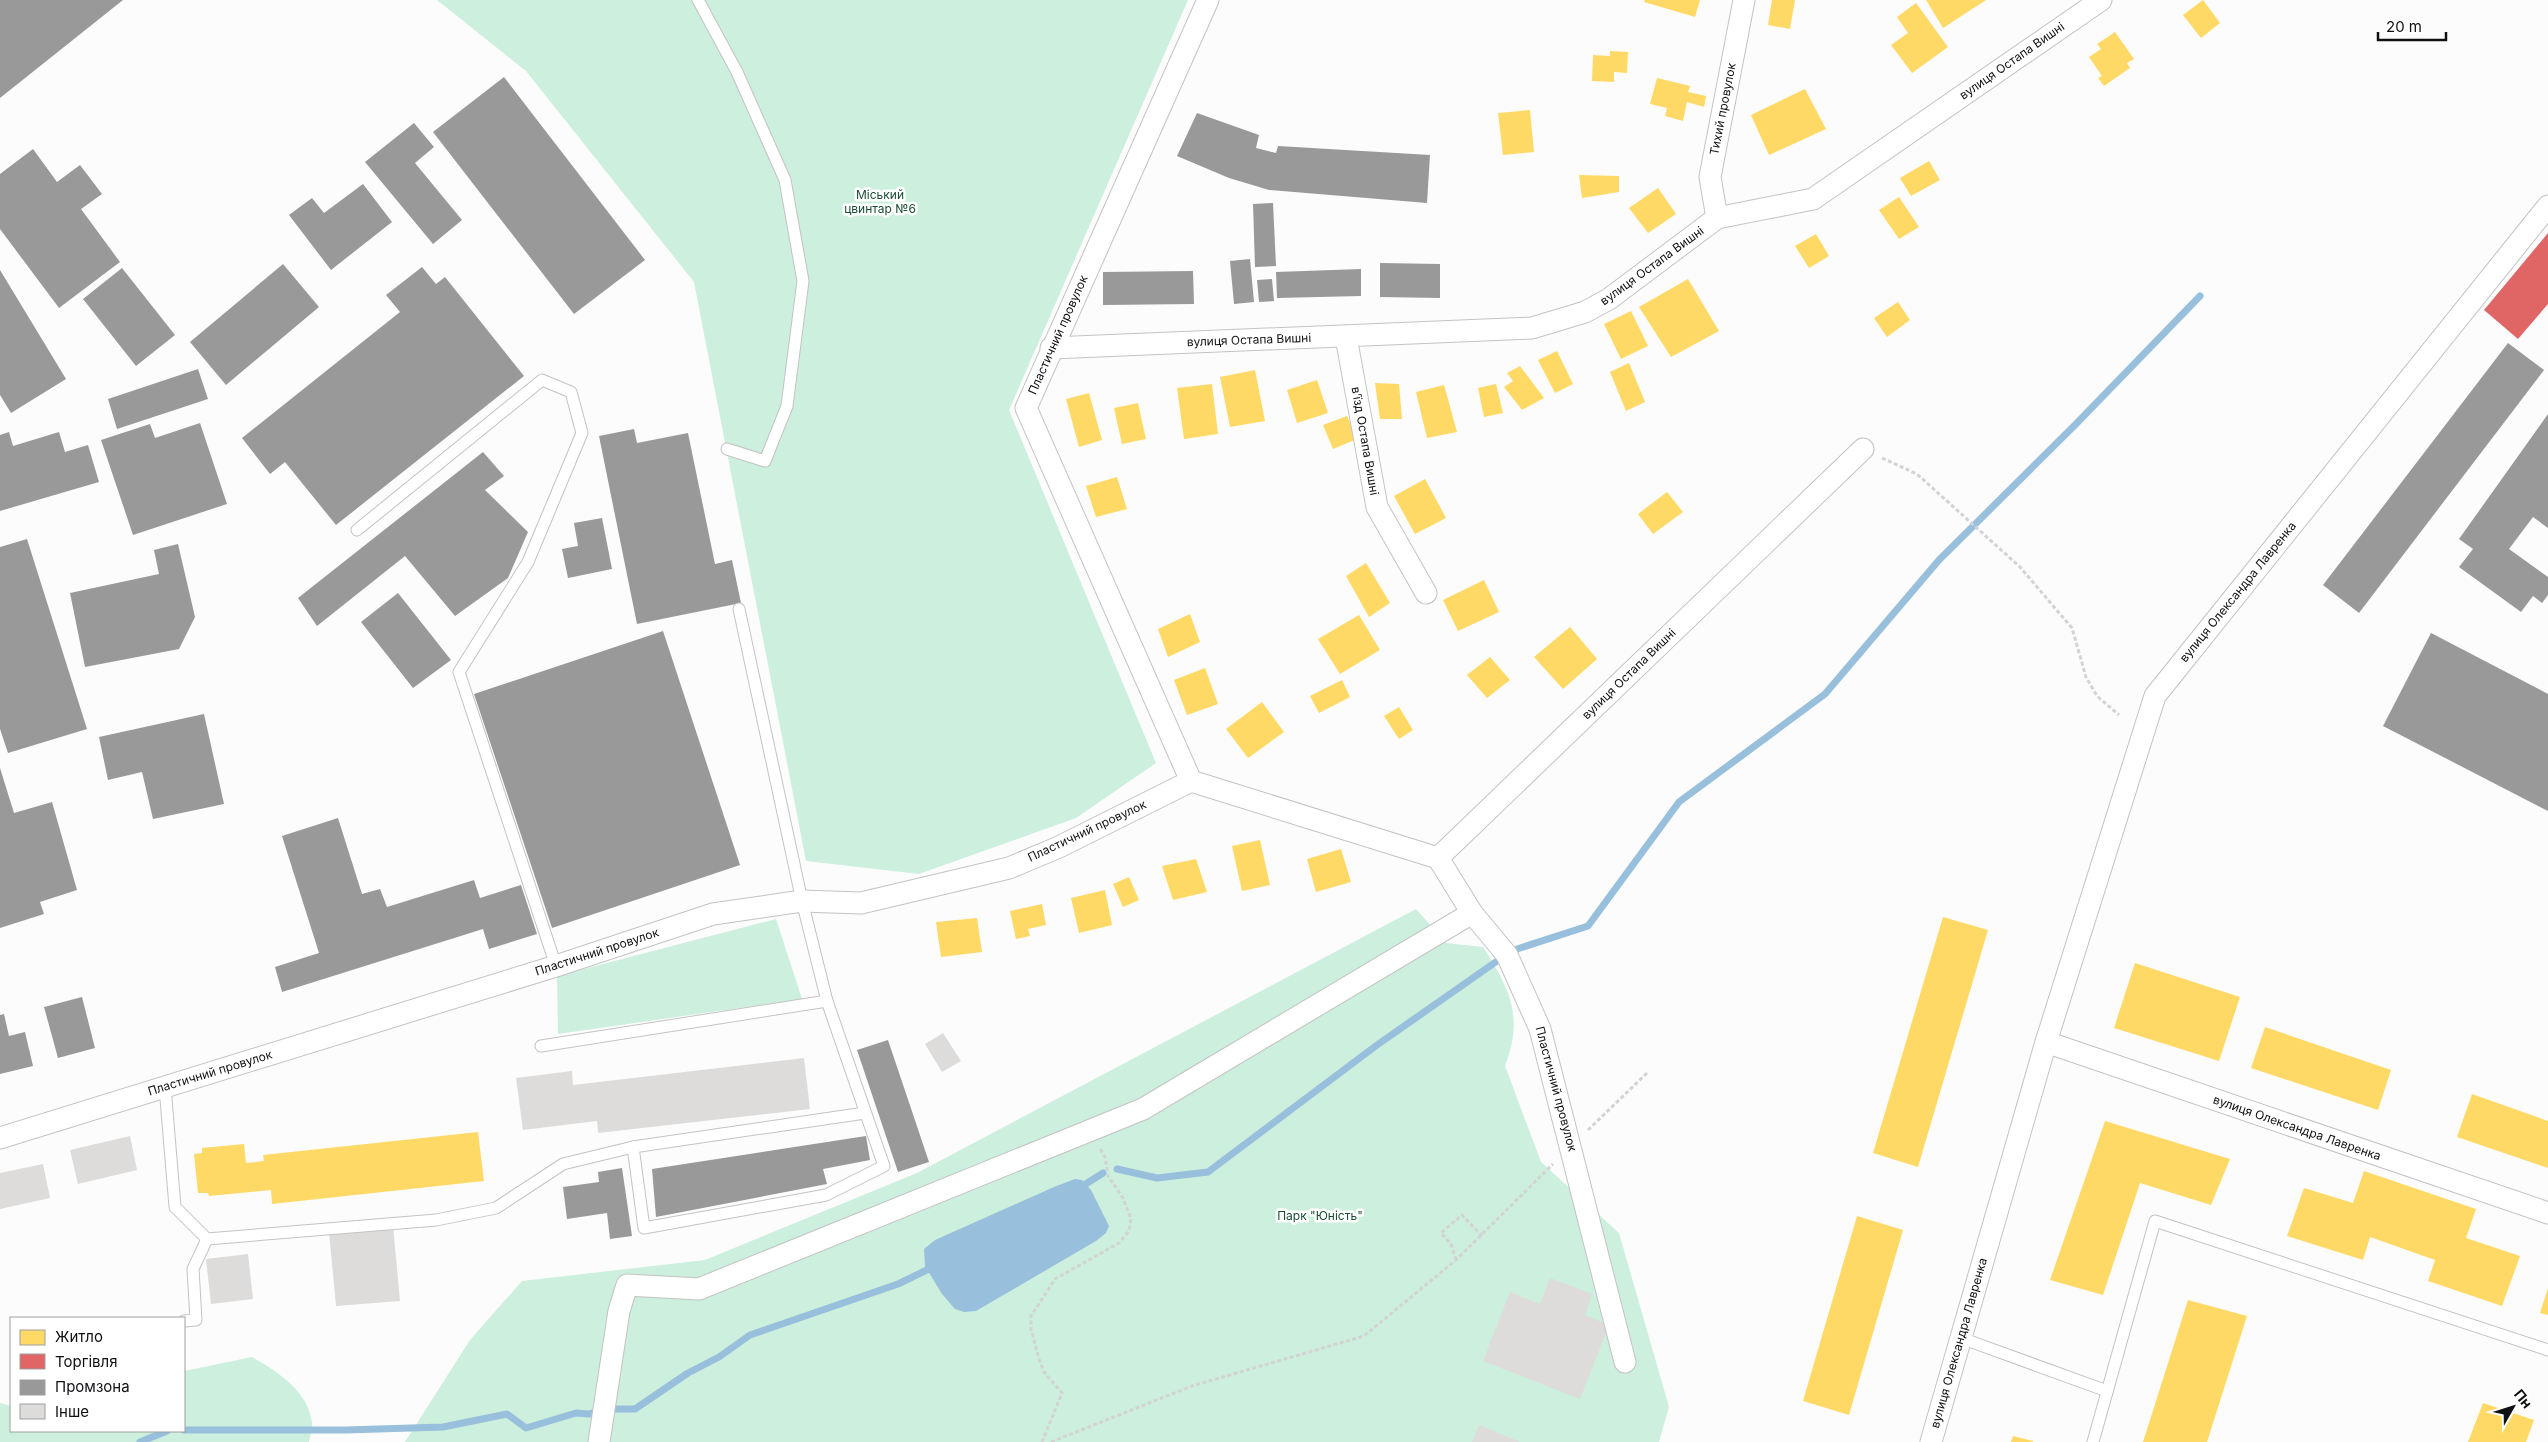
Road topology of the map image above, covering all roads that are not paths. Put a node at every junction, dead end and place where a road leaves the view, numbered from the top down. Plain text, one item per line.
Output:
1 (698, 0) edge
2 (1208, 0) edge
3 (1744, 0) edge
4 (2101, 0) edge
5 (2548, 206) edge
6 (1717, 218) junction
7 (1346, 336) junction
8 (1051, 348) junction
9 (727, 449) dead end
10 (1863, 449) road end
11 (357, 530) dead end
12 (1426, 593) dead end
13 (739, 609) dead end
14 (1190, 781) junction
15 (1438, 858) junction
16 (802, 901) junction
17 (1472, 913) junction
18 (556, 966) junction
19 (828, 1001) junction
20 (2046, 1042) junction
21 (540, 1046) dead end
22 (165, 1087) junction
23 (865, 1113) junction
24 (0, 1138) edge
25 (633, 1147) junction
26 (2548, 1213) edge
27 (207, 1239) junction
28 (185, 1321) edge
29 (1961, 1338) junction
30 (2548, 1350) edge
31 (1625, 1362) dead end
32 (2108, 1391) junction
33 (599, 1434) edge
34 (1931, 1442) edge
35 (2093, 1442) edge

1 - 9 lane
2 - 8 street, Пластичний провулок
3 - 6 street, Тихий провулок
4 - 6 street, вулиця Остапа Вишні
5 - 20 street, вулиця Олександра Лавренка
6 - 7 street, вулиця Остапа Вишні
7 - 8 street, вулиця Остапа Вишні
7 - 12 street, в’їзд Остапа Вишні
8 - 14 street, Пластичний провулок
10 - 15 street, вулиця Остапа Вишні
11 - 18 lane
13 - 16 lane
14 - 15 street
14 - 16 street, Пластичний провулок
15 - 17 street, Пластичний провулок
16 - 18 street, Пластичний провулок
16 - 19 lane
17 - 31 street, Пластичний провулок
17 - 33 street
18 - 22 street, Пластичний провулок
19 - 21 lane
19 - 23 lane
20 - 26 street, вулиця Олександра Лавренка
20 - 29 street, вулиця Олександра Лавренка
22 - 24 street, Пластичний провулок
22 - 27 lane
23 - 25 lane
23 - 25 lane
25 - 27 lane
27 - 28 lane
29 - 32 lane
29 - 34 street, вулиця Олександра Лавренка
30 - 32 lane
32 - 35 lane

